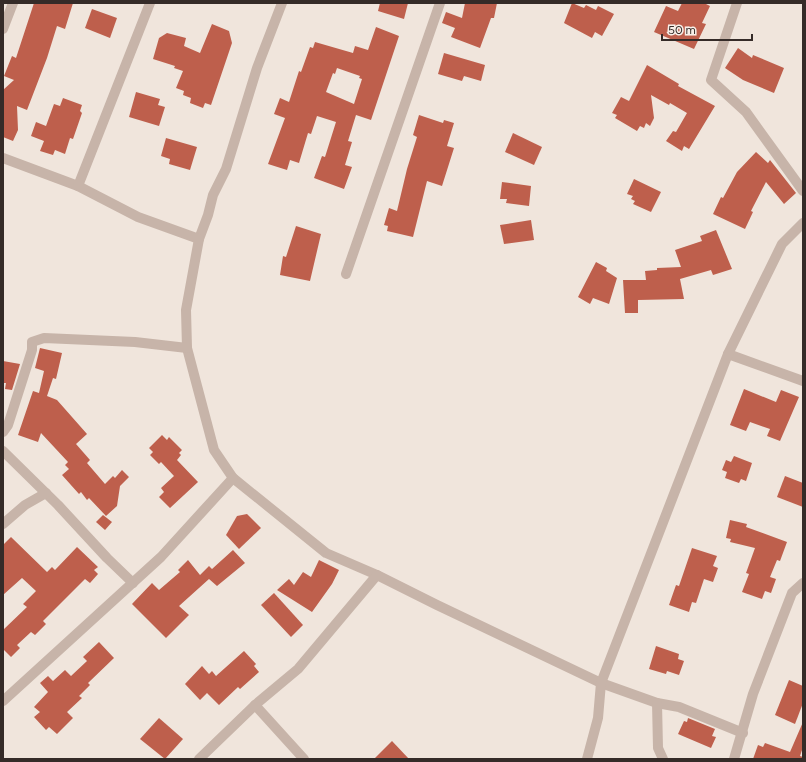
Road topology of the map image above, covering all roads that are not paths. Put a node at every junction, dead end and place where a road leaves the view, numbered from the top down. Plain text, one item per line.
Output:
1 (13, 3) edge
2 (150, 3) edge
3 (282, 3) edge
4 (440, 3) edge
5 (737, 3) edge
6 (3, 29) edge
7 (3, 158) edge
8 (78, 186) junction
9 (803, 191) edge
10 (803, 224) edge
11 (199, 239) junction
12 (346, 274) dead end
13 (187, 348) junction
14 (728, 354) junction
15 (803, 381) edge
16 (3, 432) edge
17 (3, 451) edge
18 (233, 478) junction
19 (46, 493) junction
20 (3, 524) edge
21 (377, 575) junction
22 (133, 583) junction
23 (803, 583) edge
24 (601, 684) junction
25 (3, 701) edge
26 (657, 703) junction
27 (255, 705) junction
28 (743, 733) junction
29 (199, 759) edge
30 (304, 759) edge
31 (587, 759) edge
32 (663, 759) edge
33 (734, 759) edge

1 - 6 street
2 - 8 street
3 - 11 street
4 - 12 street
5 - 9 street
7 - 8 street
8 - 11 street
10 - 14 street
11 - 13 street
13 - 16 street
13 - 18 street
14 - 15 street
14 - 24 street
17 - 19 street
18 - 21 street
18 - 22 street
19 - 20 street
19 - 22 street
21 - 24 street
21 - 27 street
22 - 25 street
23 - 28 street
24 - 26 street
24 - 31 street
26 - 28 street
26 - 32 street
27 - 29 street
27 - 30 street
28 - 33 street

